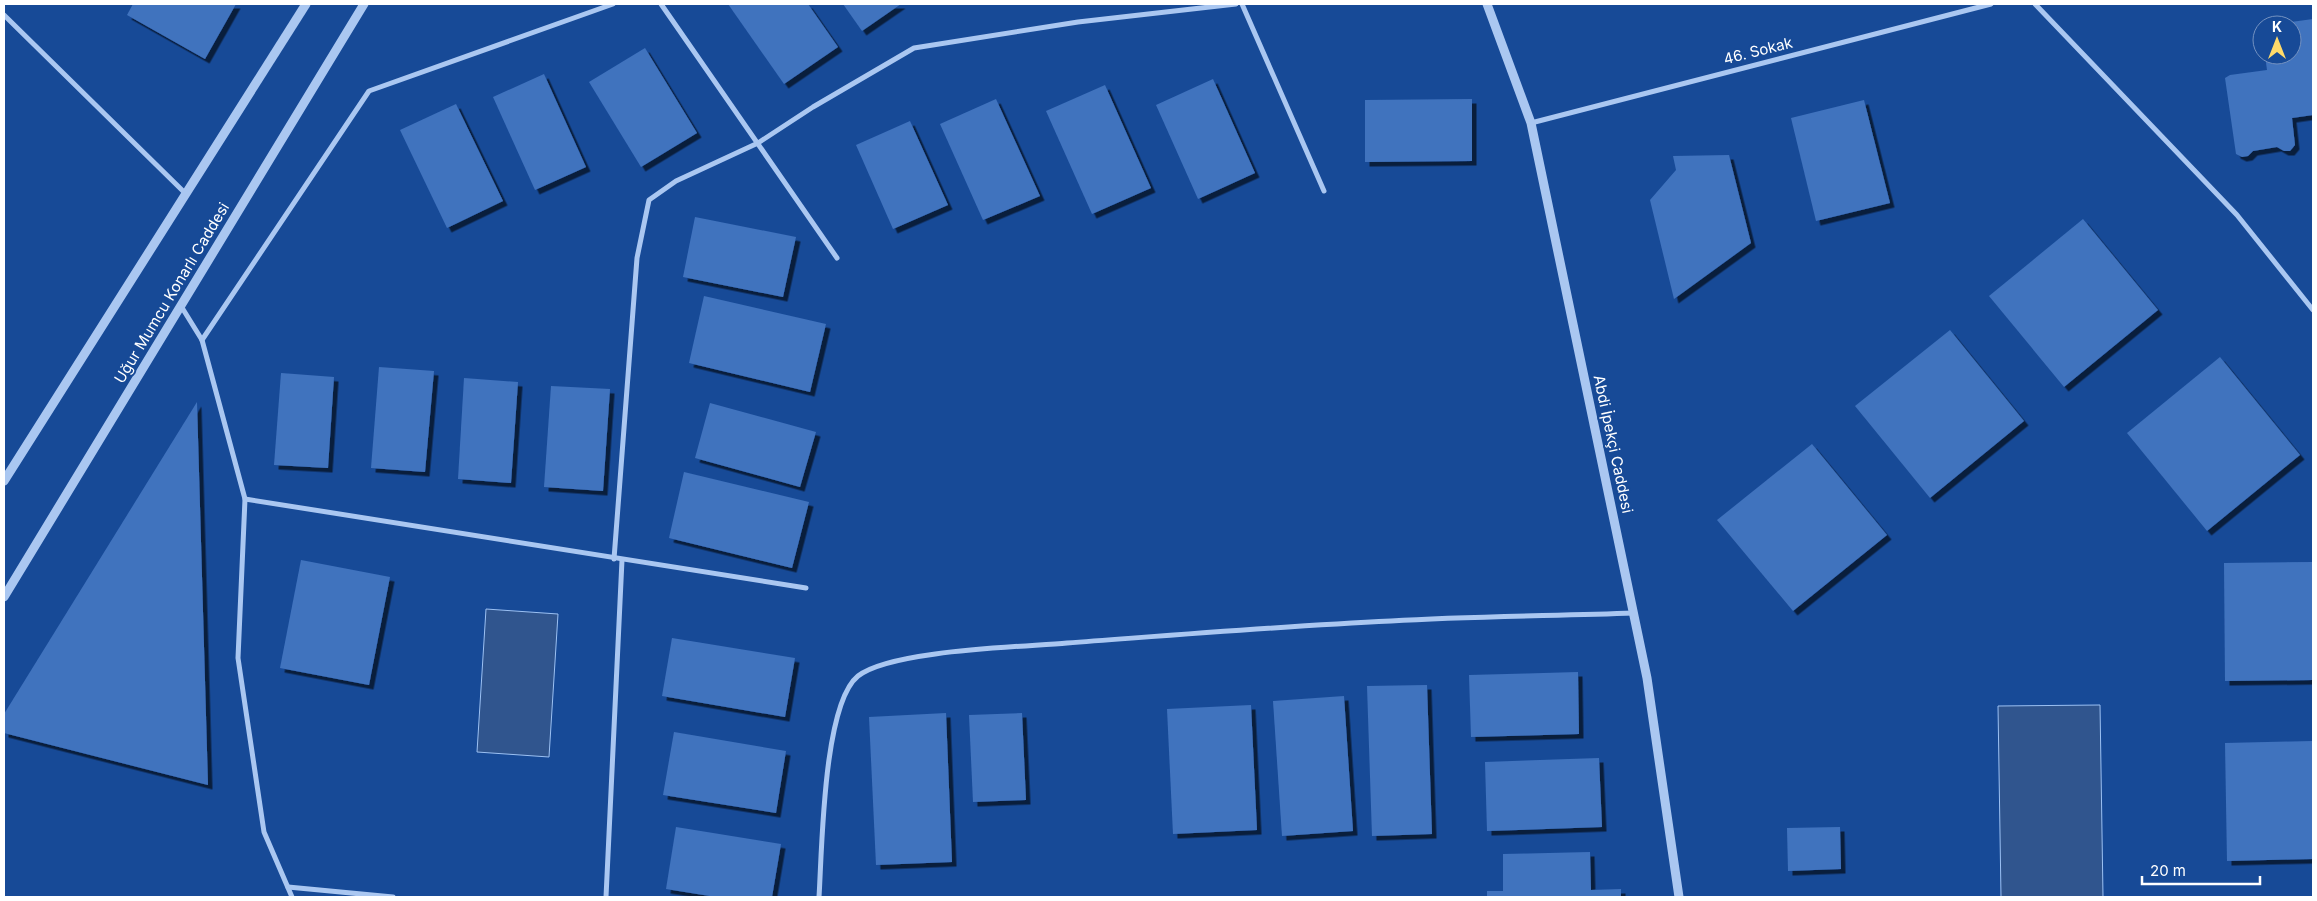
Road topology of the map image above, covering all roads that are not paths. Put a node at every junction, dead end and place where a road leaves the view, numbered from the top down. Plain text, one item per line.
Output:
1 (306, 4) edge
2 (364, 4) edge
3 (612, 4) edge
4 (662, 4) edge
5 (1236, 4) edge
6 (1242, 4) edge
7 (1487, 4) edge
8 (1991, 4) edge
9 (2035, 4) edge
10 (4, 15) edge
11 (1530, 122) junction
12 (758, 143) junction
13 (1324, 191) dead end
14 (186, 194) junction
15 (837, 258) dead end
16 (181, 306) junction
17 (2313, 310) edge
18 (202, 340) junction
19 (4, 481) edge
20 (245, 499) junction
21 (614, 558) junction
22 (622, 560) junction
23 (806, 588) dead end
24 (4, 597) edge
25 (1634, 613) junction
26 (288, 887) junction
27 (292, 897) edge
28 (393, 897) edge
29 (606, 897) edge
30 (819, 897) edge
31 (1679, 897) edge

1 - 14 street
2 - 16 street, Uğur Mumcu Konarlı Caddesi
3 - 18 street
4 - 12 street
5 - 12 street
6 - 13 street
7 - 11 street, Abdi İpekçi Caddesi
8 - 11 street, 46. Sokak
9 - 17 street
10 - 14 street
11 - 25 street, Abdi İpekçi Caddesi
12 - 15 street
12 - 21 street
14 - 19 street
16 - 18 street
16 - 24 street, Uğur Mumcu Konarlı Caddesi
18 - 20 street
20 - 21 street
20 - 26 street
21 - 22 street
22 - 23 street
22 - 29 street
25 - 30 street
25 - 31 street, Abdi İpekçi Caddesi
26 - 27 street
26 - 28 street

